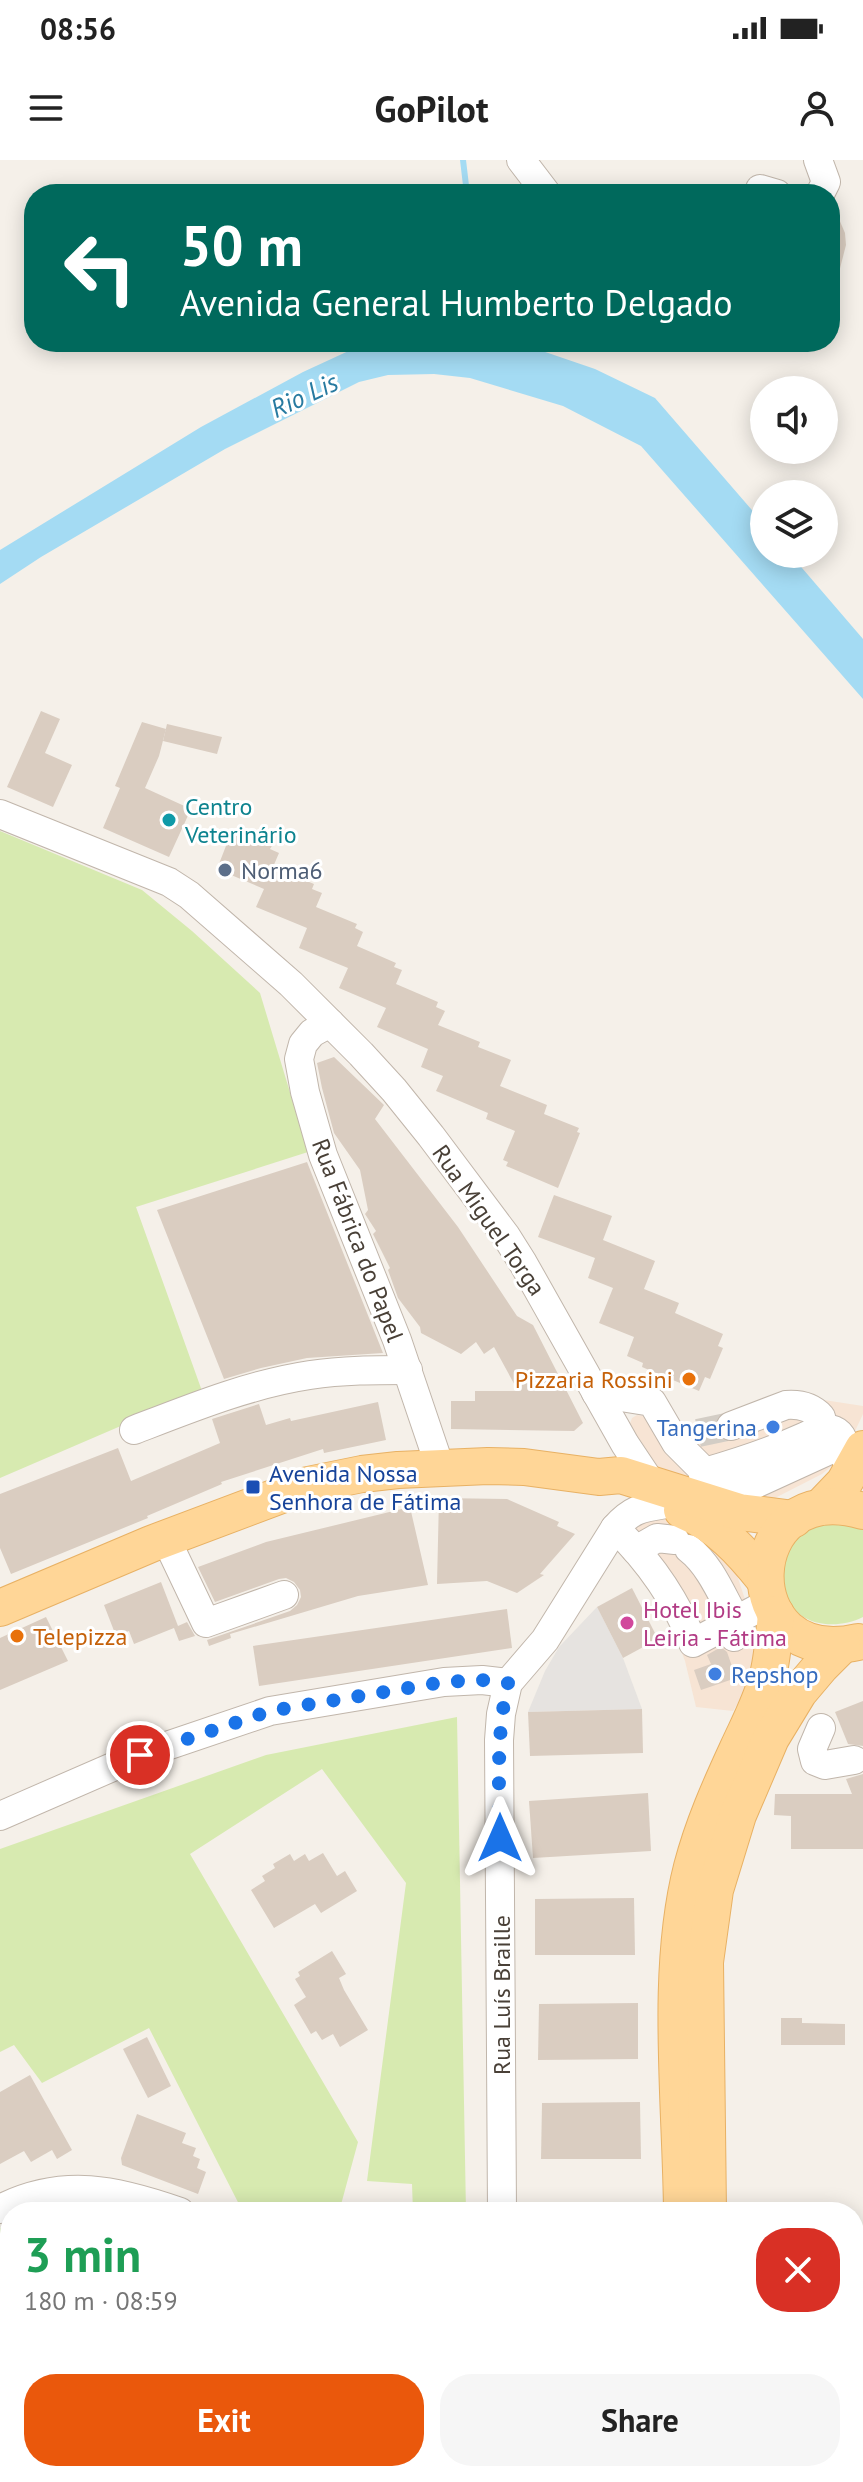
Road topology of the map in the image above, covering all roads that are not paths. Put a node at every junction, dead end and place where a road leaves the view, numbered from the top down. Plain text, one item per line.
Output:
1 (521, 160) edge
2 (818, 160) edge
3 (539, 184) edge
4 (825, 184) edge
5 (0, 814) edge
6 (330, 1023) junction
7 (408, 1370) junction
8 (596, 1393) junction
9 (731, 1426) tunnel mouth
10 (134, 1430) dead end
11 (440, 1467) junction
12 (815, 1468) edge
13 (707, 1487) junction
14 (658, 1494) junction
15 (615, 1528) junction
16 (166, 1539) junction
17 (636, 1550) junction
18 (284, 1595) dead end
19 (770, 1599) junction
20 (0, 1608) edge
21 (737, 1622) junction
22 (857, 1646) edge
23 (508, 1683) junction
24 (821, 1728) dead end
25 (854, 1760) dead end
26 (0, 1816) edge
27 (17, 2202) edge
28 (149, 2202) edge
29 (502, 2202) edge
30 (682, 2202) edge
31 (708, 2202) edge

1 - 3 street
2 - 4 street
5 - 6 street, Rua Miguel Torga
6 - 7 street, Rua Fábrica do Papel
6 - 8 street, Rua Miguel Torga
7 - 10 street
7 - 11 street, Rua Fábrica do Papel
8 - 13 street
8 - 14 street, Rua Miguel Torga
9 - 12 street
11 - 14 main road
11 - 16 main road
12 - 13 street
12 - 13 main road
12 - 19 main road
13 - 14 main road
14 - 15 street
14 - 19 main road
15 - 17 street
15 - 23 street
16 - 18 street
16 - 20 main road
17 - 21 street
17 - 21 street
19 - 21 street
19 - 22 main road
19 - 30 main road
22 - 31 main road
23 - 26 street
23 - 29 street, Rua Luís Braille
24 - 25 street
27 - 28 street

